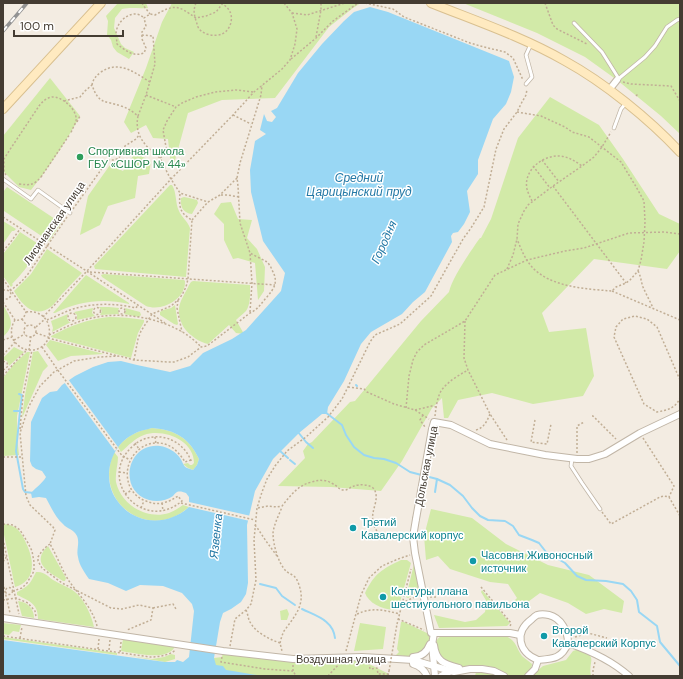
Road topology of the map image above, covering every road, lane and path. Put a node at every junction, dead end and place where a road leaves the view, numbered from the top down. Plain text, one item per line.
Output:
1 (101, 3) edge
2 (142, 3) edge
3 (175, 3) edge
4 (196, 3) edge
5 (222, 3) edge
6 (284, 3) edge
7 (321, 3) edge
8 (345, 3) edge
9 (358, 3) edge
10 (365, 3) edge
11 (431, 3) edge
12 (545, 3) edge
13 (175, 7) junction
14 (322, 10) junction
15 (292, 13) junction
16 (150, 14) junction
17 (144, 18) junction
18 (196, 18) junction
19 (680, 19) edge
20 (574, 23) dead end
21 (142, 35) junction
22 (316, 38) junction
23 (531, 44) junction
24 (589, 45) dead end
25 (290, 60) junction
26 (618, 79) junction
27 (150, 82) junction
28 (526, 84) junction
29 (92, 85) junction
30 (262, 85) junction
31 (609, 90) junction
32 (254, 92) junction
33 (146, 95) junction
34 (64, 101) junction
35 (680, 101) edge
36 (626, 103) junction
37 (176, 108) junction
38 (3, 109) edge
39 (517, 112) junction
40 (233, 115) junction
41 (80, 116) dead end
42 (138, 116) junction
43 (252, 124) junction
44 (614, 128) joint
45 (71, 133) junction
46 (138, 135) junction
47 (602, 147) junction
48 (680, 152) edge
49 (160, 158) junction
50 (542, 160) junction
51 (533, 166) junction
52 (582, 166) junction
53 (8, 177) dead end
54 (41, 177) junction
55 (237, 178) junction
56 (3, 179) edge
57 (171, 179) junction
58 (559, 182) junction
59 (19, 184) dead end
60 (34, 186) dead end
61 (553, 186) junction
62 (550, 188) junction
63 (180, 192) junction
64 (220, 195) junction
65 (238, 197) junction
66 (532, 201) junction
67 (208, 202) junction
68 (70, 213) junction
69 (3, 217) edge
70 (192, 220) junction
71 (20, 228) junction
72 (645, 232) junction
73 (680, 234) edge
74 (517, 240) junction
75 (597, 244) junction
76 (47, 246) junction
77 (3, 251) edge
78 (250, 254) junction
79 (527, 260) junction
80 (507, 269) junction
81 (87, 271) junction
82 (638, 271) junction
83 (3, 279) edge
84 (188, 279) junction
85 (252, 283) junction
86 (626, 283) junction
87 (275, 285) junction
88 (3, 290) edge
89 (10, 291) junction
90 (612, 291) junction
91 (3, 299) edge
92 (178, 300) junction
93 (3, 302) edge
94 (122, 305) junction
95 (138, 305) junction
96 (96, 306) junction
97 (122, 308) junction
98 (653, 308) junction
99 (70, 310) junction
100 (26, 312) junction
101 (71, 313) junction
102 (250, 313) junction
103 (152, 314) junction
104 (122, 315) junction
105 (98, 316) junction
106 (45, 318) junction
107 (22, 319) junction
108 (148, 319) junction
109 (15, 320) junction
110 (680, 320) edge
111 (465, 321) junction
112 (74, 322) junction
113 (165, 323) junction
114 (27, 326) junction
115 (36, 327) junction
116 (182, 332) junction
117 (36, 333) junction
118 (26, 334) junction
119 (31, 336) junction
120 (12, 337) junction
121 (49, 337) junction
122 (3, 340) edge
123 (14, 341) junction
124 (42, 347) junction
125 (201, 347) junction
126 (26, 350) junction
127 (31, 350) junction
128 (3, 355) edge
129 (120, 356) junction
130 (134, 360) junction
131 (3, 361) edge
132 (7, 369) junction
133 (57, 369) junction
134 (3, 370) edge
135 (468, 370) junction
136 (3, 376) edge
137 (680, 380) edge
138 (348, 387) junction
139 (680, 398) edge
140 (436, 407) junction
141 (406, 408) junction
142 (415, 410) junction
143 (435, 414) dead end
144 (490, 414) junction
145 (680, 414) edge
146 (423, 415) junction
147 (592, 416) dead end
148 (535, 420) dead end
149 (434, 422) junction
150 (584, 422) dead end
151 (551, 424) dead end
152 (429, 430) junction
153 (467, 432) junction
154 (20, 433) junction
155 (640, 433) junction
156 (155, 436) junction
157 (540, 440) dead end
158 (135, 443) junction
159 (539, 443) junction
160 (156, 444) junction
161 (622, 444) junction
162 (514, 449) junction
163 (139, 450) junction
164 (3, 457) edge
165 (21, 457) junction
166 (123, 457) junction
167 (574, 459) junction
168 (130, 460) junction
169 (191, 460) junction
170 (192, 463) dead end
171 (119, 472) junction
172 (127, 473) junction
173 (132, 490) junction
174 (125, 494) junction
175 (669, 497) junction
176 (144, 501) junction
177 (162, 503) junction
178 (181, 503) junction
179 (282, 506) junction
180 (141, 508) junction
181 (257, 508) junction
182 (600, 509) joint
183 (163, 511) junction
184 (680, 516) edge
185 (255, 520) junction
186 (3, 524) edge
187 (255, 525) junction
188 (413, 537) junction
189 (3, 539) edge
190 (50, 544) junction
191 (415, 553) junction
192 (3, 554) edge
193 (6, 557) junction
194 (278, 558) junction
195 (3, 561) edge
196 (38, 561) junction
197 (34, 562) junction
198 (412, 567) dead end
199 (3, 582) edge
200 (481, 587) dead end
201 (14, 591) junction
202 (78, 591) junction
203 (5, 592) edge
204 (423, 592) junction
205 (16, 598) junction
206 (7, 599) junction
207 (3, 600) edge
208 (402, 603) junction
209 (153, 608) junction
210 (176, 609) dead end
211 (246, 610) junction
212 (400, 614) junction
213 (356, 615) junction
214 (6, 619) edge
215 (398, 619) junction
216 (21, 621) junction
217 (35, 623) junction
218 (98, 633) junction
219 (432, 633) junction
220 (510, 633) junction
221 (111, 634) junction
222 (520, 635) junction
223 (3, 636) edge
224 (122, 636) junction
225 (20, 638) junction
226 (607, 638) dead end
227 (568, 641) junction
228 (280, 643) junction
229 (432, 645) junction
230 (179, 646) junction
231 (98, 649) junction
232 (109, 651) junction
233 (120, 652) junction
234 (224, 653) junction
235 (598, 654) junction
236 (285, 658) junction
237 (343, 658) junction
238 (293, 659) junction
239 (413, 660) junction
240 (538, 660) junction
241 (363, 662) dead end
242 (434, 666) junction
243 (293, 671) junction
244 (450, 673) edge
245 (389, 674) edge
246 (296, 676) edge
247 (328, 676) edge
248 (428, 676) edge
249 (435, 676) edge
250 (441, 676) edge
251 (504, 676) edge
252 (528, 676) edge
253 (593, 676) edge
254 (629, 676) edge

1 - 38 main road
2 - 16 path
3 - 13 path
4 - 18 path
5 - 18 path
5 - 18 path
6 - 15 path
7 - 14 path
8 - 14 path
9 - 22 path
10 - 28 path
11 - 23 main road
12 - 24 path
13 - 16 path
13 - 18 path
14 - 15 path
14 - 22 path
15 - 25 path
16 - 17 path
17 - 21 path
17 - 21 path
19 - 26 lane
20 - 26 lane
21 - 27 path
22 - 25 path
23 - 28 lane
23 - 31 main road
25 - 30 path
26 - 31 street
26 - 35 path
27 - 29 path
27 - 33 path
28 - 39 path
29 - 34 path
29 - 42 path
30 - 32 path
30 - 43 path
31 - 36 main road
32 - 37 path
32 - 40 path
33 - 37 path
33 - 42 path
34 - 45 path
34 - 53 path
36 - 44 lane
36 - 48 main road
37 - 49 path
39 - 47 path
39 - 138 path
40 - 43 path
40 - 57 path
41 - 45 path
42 - 46 path
43 - 55 path
44 - 47 path
45 - 54 path
46 - 49 path
46 - 68 path, Лисичанская улица
47 - 52 path
47 - 72 path
49 - 57 path
50 - 51 path
50 - 52 path
50 - 58 path
51 - 62 path
51 - 66 path
52 - 58 path
54 - 59 path
54 - 60 path
55 - 64 path
55 - 65 path
56 - 68 lane
57 - 63 path
57 - 81 path
58 - 61 path
61 - 62 path
61 - 75 path
62 - 66 path
63 - 67 path
63 - 70 path
64 - 65 path
64 - 67 path
65 - 78 path
66 - 74 path
67 - 70 path
68 - 76 path, Лисичанская улица
69 - 71 path
70 - 84 path
71 - 76 path
71 - 77 path
72 - 73 path
72 - 75 path
72 - 82 path
74 - 79 path
74 - 80 path
75 - 79 path
75 - 86 path
76 - 81 path
76 - 89 path, Лисичанская улица
78 - 85 path
78 - 87 path
79 - 80 path
79 - 90 path
80 - 111 path
81 - 84 path
81 - 95 path
81 - 106 path
82 - 86 path
82 - 98 path
83 - 89 path
84 - 85 path
84 - 92 path
85 - 87 path
85 - 102 path
86 - 90 path
87 - 102 path
88 - 89 path
89 - 91 path, Лисичанская улица
89 - 100 path
90 - 98 path
92 - 103 path
92 - 116 path
93 - 109 path
94 - 95 path
94 - 96 path
94 - 97 path
95 - 103 path
96 - 99 path
96 - 105 path
96 - 105 path
97 - 104 path
97 - 104 path
98 - 110 path
99 - 101 path
99 - 106 path
100 - 106 path
100 - 107 path
101 - 112 path
101 - 112 path
102 - 125 path
103 - 108 path
103 - 113 path
104 - 105 path
104 - 108 path
105 - 112 path
106 - 115 path
106 - 121 path
107 - 109 path
107 - 114 path
108 - 113 path
108 - 130 path
109 - 120 path
111 - 135 path
111 - 141 path
112 - 121 path
113 - 116 path
114 - 115 path
114 - 118 path
115 - 117 path
116 - 125 path
117 - 119 path
117 - 121 path
118 - 119 path
118 - 123 path
119 - 127 path
120 - 122 path
120 - 123 path
121 - 124 path
121 - 129 path
123 - 126 path
123 - 128 path
124 - 127 path
124 - 133 path
125 - 130 path
126 - 127 path
126 - 132 path
127 - 154 path
129 - 130 path
129 - 133 path
131 - 132 path
132 - 134 path
132 - 136 path
133 - 154 path
133 - 166 path
135 - 140 path
135 - 144 path
137 - 139 path
138 - 141 path
138 - 181 path
140 - 142 path
140 - 143 path
141 - 142 path
142 - 146 path
144 - 153 path
144 - 162 path
145 - 155 street, Дольская улица
146 - 149 path
146 - 152 path
147 - 161 path
148 - 159 path
149 - 152 street, Дольская улица
149 - 153 street, Дольская улица
150 - 167 path
151 - 159 path
152 - 188 street, Дольская улица, bridge
153 - 162 street, Дольская улица
154 - 165 path
155 - 161 street, Дольская улица
155 - 175 path
156 - 158 path
156 - 160 path
156 - 169 path
157 - 159 path
158 - 163 path
158 - 166 path
160 - 163 path
160 - 169 path
161 - 167 street, Дольская улица
162 - 167 street, Дольская улица
163 - 168 path
164 - 165 path
165 - 190 path
166 - 168 path
166 - 171 path
167 - 182 lane
168 - 172 path
169 - 170 path
171 - 172 path
171 - 174 path
172 - 173 path
173 - 174 path
173 - 176 path
174 - 180 path
175 - 182 path
175 - 184 path
176 - 177 path
176 - 180 path
177 - 178 path
177 - 183 path
178 - 183 path
178 - 185 path
179 - 181 path
179 - 188 path
179 - 194 path
180 - 183 path
181 - 185 path
185 - 187 path
186 - 197 path
187 - 194 path
187 - 211 path
188 - 191 street, Дольская улица
189 - 193 path
190 - 196 path
190 - 202 path
191 - 204 street, Дольская улица
191 - 213 path
192 - 193 path
193 - 195 path
193 - 201 path
194 - 228 path
196 - 197 path
196 - 202 path
197 - 201 path
198 - 208 path
199 - 203 path
200 - 220 path
201 - 203 path
201 - 203 path
201 - 205 path
202 - 209 path
202 - 218 path
203 - 206 path
204 - 208 path
204 - 219 street, Дольская улица
205 - 206 path
205 - 216 path
205 - 217 path
206 - 207 path
206 - 214 path
208 - 212 path
209 - 210 path
209 - 224 path
211 - 228 path
211 - 234 path
212 - 213 path
212 - 215 path
213 - 237 path
214 - 216 street
215 - 219 path
215 - 245 path, bridge
216 - 217 street
216 - 225 path
217 - 218 street
218 - 221 street
218 - 231 path
219 - 220 street
219 - 229 street, Дольская улица
220 - 222 street
221 - 224 street
221 - 232 path
222 - 227 street
222 - 240 street
223 - 225 path
224 - 230 street
224 - 233 path
225 - 231 path
226 - 227 path
227 - 235 street
227 - 240 street
228 - 236 path
229 - 239 street
229 - 242 street, Дольская улица
229 - 244 street
230 - 233 path
230 - 234 street, Воздушная улица
231 - 232 path
232 - 233 path
234 - 236 street, Воздушная улица
234 - 243 path
235 - 253 path
235 - 254 street
236 - 238 street, Воздушная улица
237 - 238 street, Воздушная улица
237 - 239 street, Воздушная улица
237 - 247 path
238 - 243 path
239 - 242 street, Воздушная улица
239 - 248 street
240 - 252 street
241 - 245 path
242 - 244 street, Воздушная улица
242 - 249 street, Дольская улица
243 - 246 path
244 - 250 street
244 - 251 street, Воздушная улица

